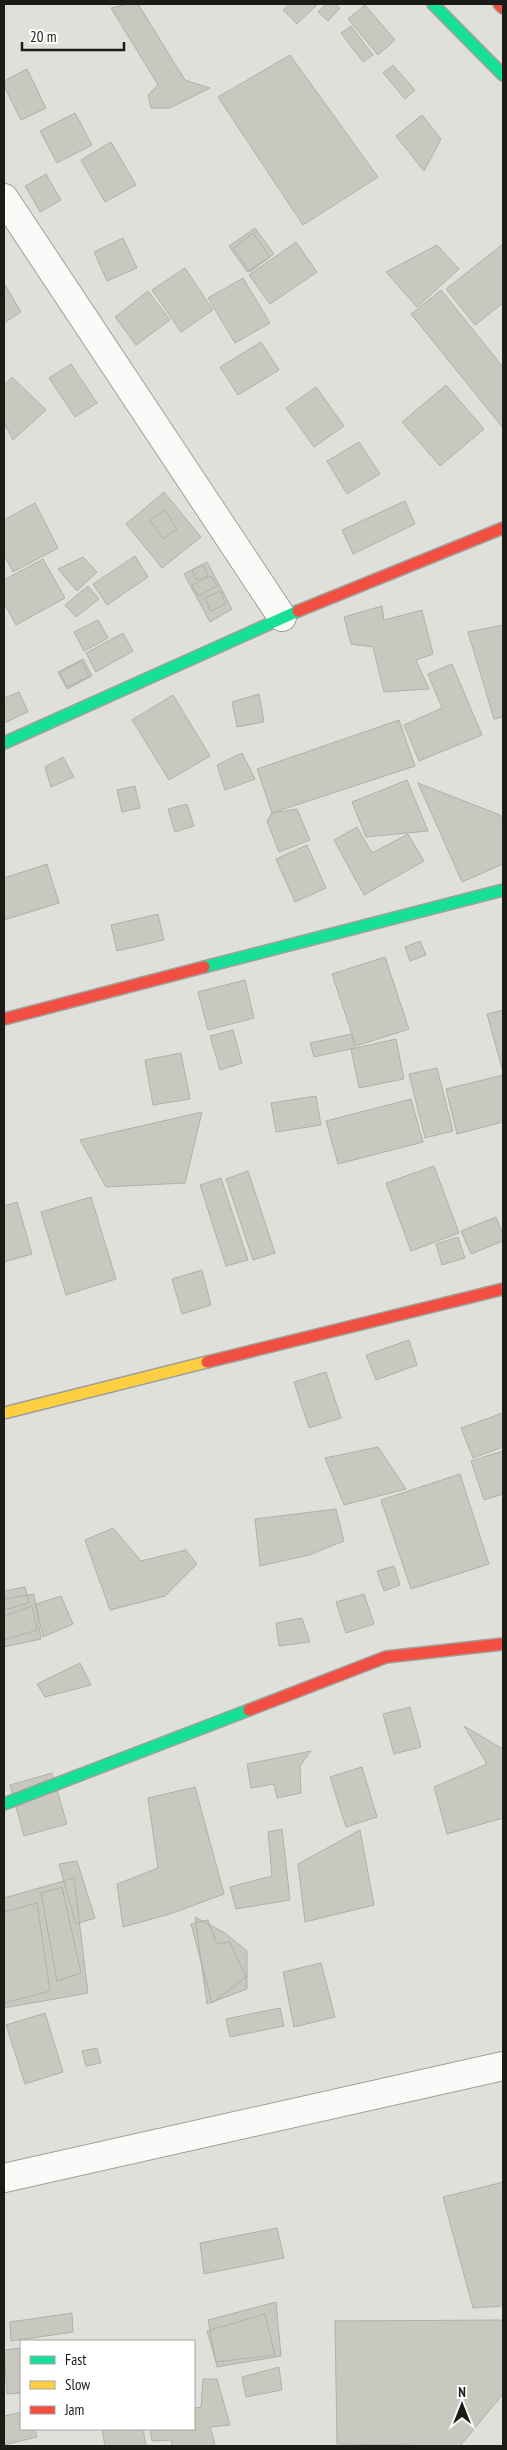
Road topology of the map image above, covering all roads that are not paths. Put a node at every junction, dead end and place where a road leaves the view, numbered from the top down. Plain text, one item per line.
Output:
1 (433, 4) edge
2 (499, 4) edge
3 (503, 8) edge
4 (503, 76) edge
5 (4, 198) edge
6 (503, 528) edge
7 (282, 617) junction
8 (4, 743) edge
9 (503, 890) edge
10 (4, 1019) edge
11 (503, 1289) edge
12 (4, 1413) edge
13 (503, 1644) edge
14 (4, 1804) edge
15 (503, 2066) edge
16 (4, 2178) edge

1 - 4 street
2 - 3 street
5 - 7 street
6 - 7 street
7 - 8 street
9 - 10 street
11 - 12 street
13 - 14 street
15 - 16 street

